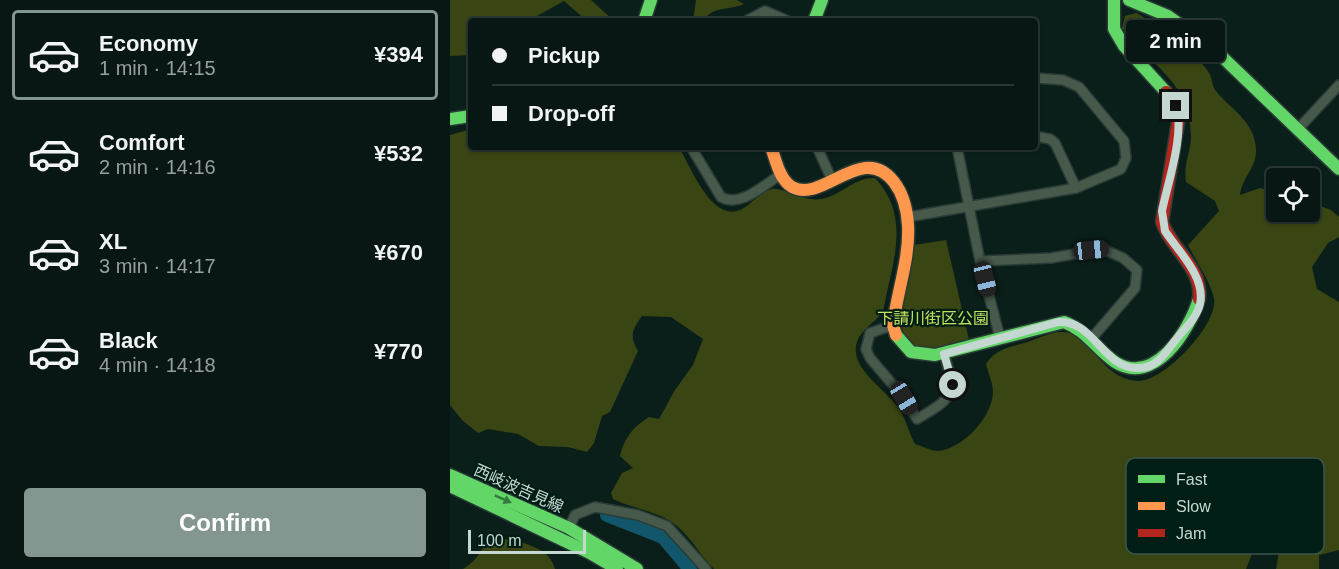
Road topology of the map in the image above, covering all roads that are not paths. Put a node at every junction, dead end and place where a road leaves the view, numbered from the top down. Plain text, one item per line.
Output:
1 (651, 0) edge
2 (822, 0) edge
3 (1114, 0) edge
4 (1129, 0) edge
5 (645, 18) edge
6 (752, 18) edge
7 (781, 18) edge
8 (815, 18) edge
9 (1038, 78) edge
10 (1339, 85) edge
11 (468, 116) edge
12 (450, 119) edge
13 (1299, 128) junction
14 (1038, 137) edge
15 (693, 150) edge
16 (772, 150) edge
17 (818, 150) edge
18 (958, 150) edge
19 (1339, 169) edge
20 (780, 175) junction
21 (832, 180) junction
22 (1076, 188) junction
23 (969, 206) junction
24 (908, 217) junction
25 (980, 261) junction
26 (893, 325) junction
27 (1000, 338) junction
28 (1092, 338) junction
29 (944, 354) junction
30 (450, 475) edge
31 (450, 486) edge
32 (569, 528) junction
33 (617, 569) edge
34 (637, 569) edge
35 (705, 569) edge

1 - 5 street
2 - 8 street
3 - 28 street
4 - 13 street
6 - 7 street
9 - 22 street
10 - 13 street
11 - 12 street
13 - 19 street
14 - 22 street
15 - 20 street
16 - 20 street
17 - 21 street
18 - 23 street
20 - 21 street
21 - 24 street
22 - 23 street
23 - 24 street
23 - 25 street
24 - 26 street
25 - 27 street
25 - 28 street
26 - 29 street
26 - 29 street
27 - 28 street
27 - 29 street
30 -> 32 street, 西岐波吉見線
31 - 33 street, 西岐波吉見線
32 - 34 street, 西岐波吉見線
32 - 35 street

